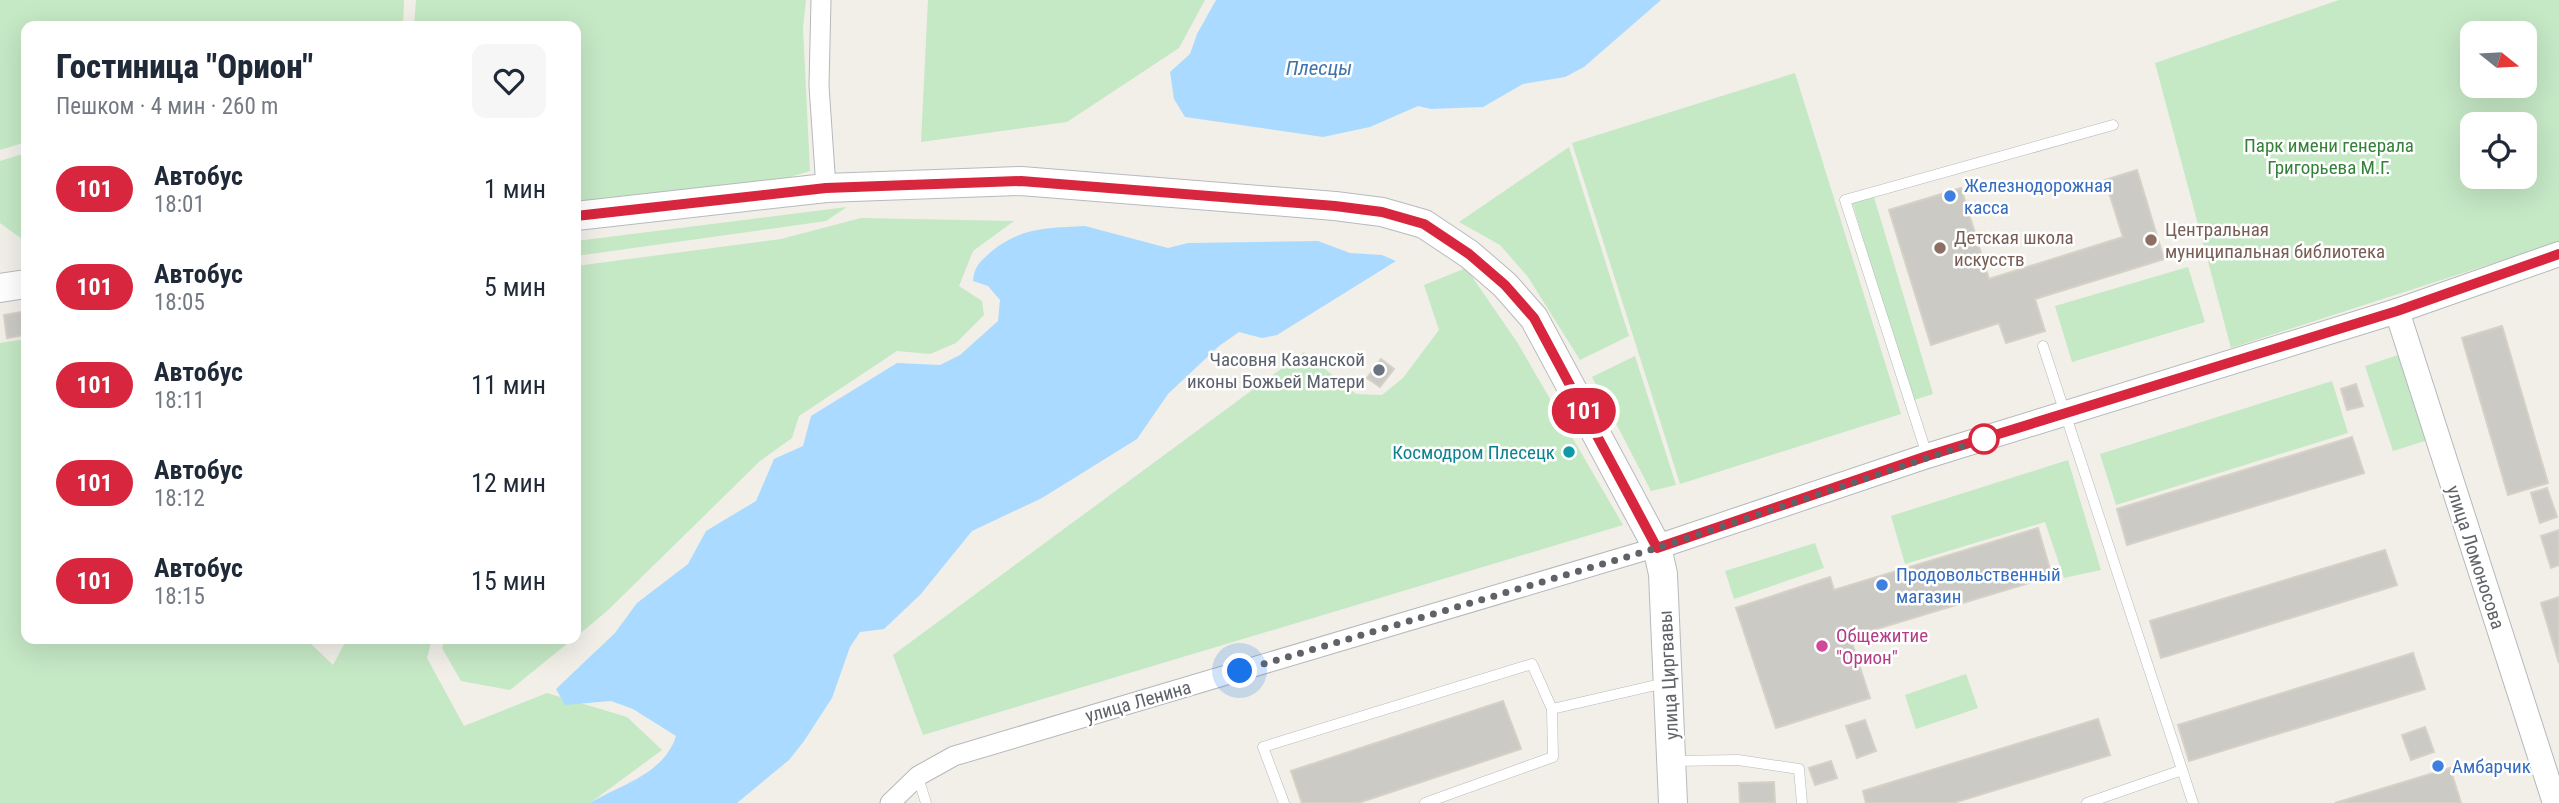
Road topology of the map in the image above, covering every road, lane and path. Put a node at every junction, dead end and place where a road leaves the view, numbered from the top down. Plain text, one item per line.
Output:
1 (821, 0) edge
2 (2112, 125) dead end
3 (826, 188) junction
4 (581, 215) edge
5 (2559, 254) edge
6 (2397, 311) junction
7 (2043, 346) dead end
8 (2066, 414) junction
9 (1927, 456) junction
10 (1657, 548) junction
11 (1669, 682) junction
12 (1552, 709) junction
13 (1672, 761) junction
14 (2182, 770) junction
15 (918, 776) junction
16 (890, 803) edge
17 (926, 803) edge
18 (1284, 803) edge
19 (1425, 803) edge
20 (1673, 803) edge
21 (1802, 803) edge
22 (2087, 803) edge
23 (2193, 803) edge
24 (2555, 803) edge

1 - 3 street
2 - 9 lane
3 - 4 main road, улица Циргвавы
3 - 10 main road, улица Циргвавы
5 - 6 street, улица Ленина
6 - 8 street, улица Ленина
6 - 24 street, улица Ломоносова
7 - 8 lane
8 - 9 street, улица Ленина
8 - 14 lane
9 - 10 street, улица Ленина
10 - 11 main road, улица Циргвавы
10 - 15 street, улица Ленина
11 - 12 lane
11 - 13 main road, улица Циргвавы
12 - 18 lane
12 - 19 lane
13 - 20 main road, улица Циргвавы
13 - 21 lane
14 - 22 lane
14 - 23 lane
15 - 16 street, улица Ленина
15 - 17 lane

